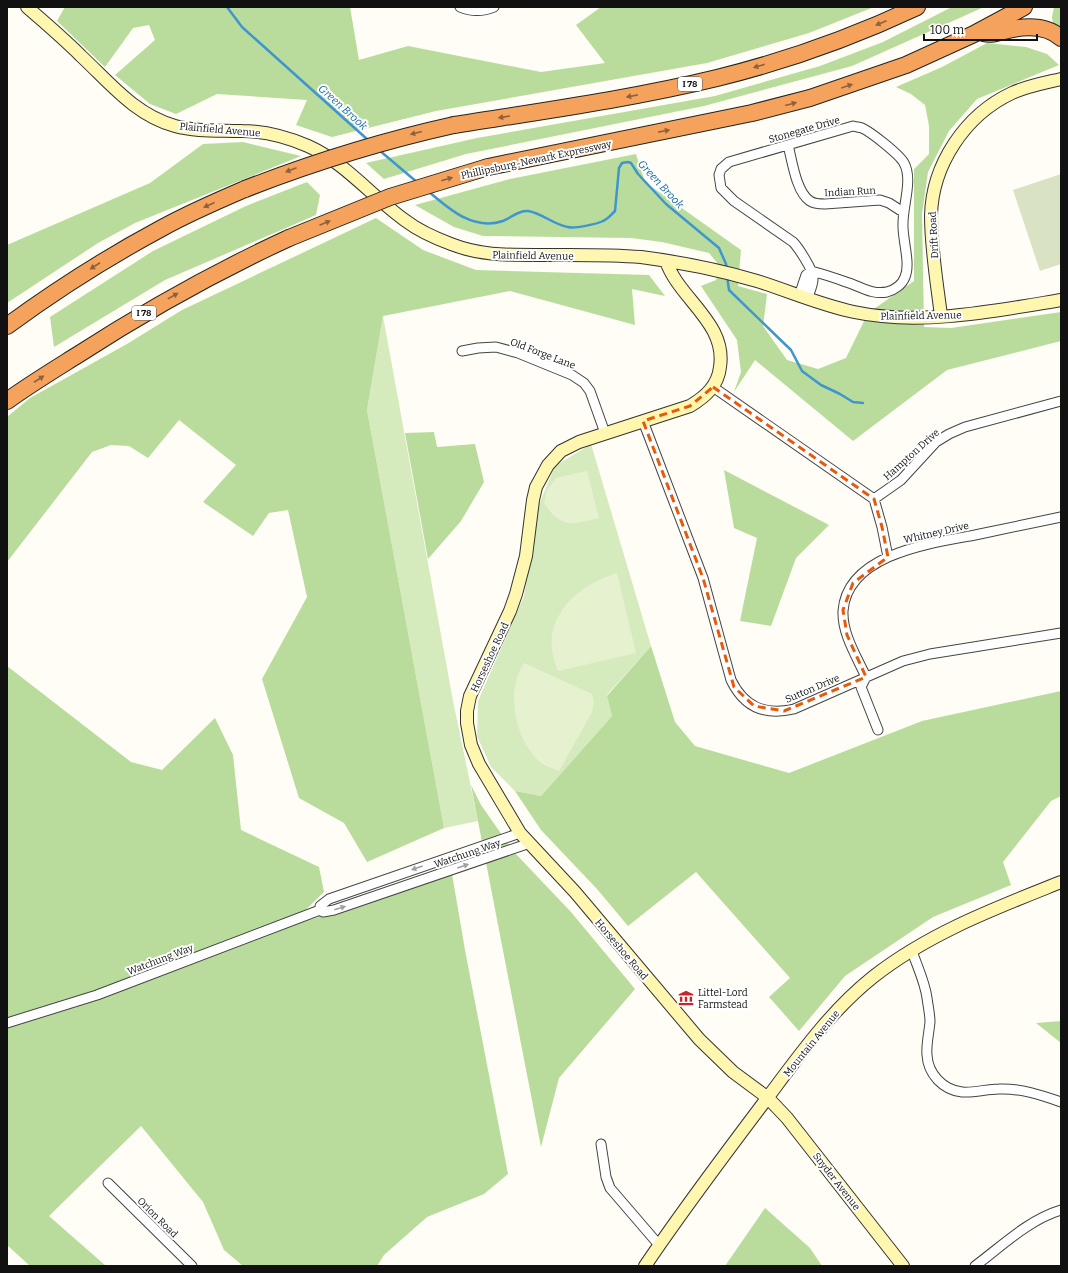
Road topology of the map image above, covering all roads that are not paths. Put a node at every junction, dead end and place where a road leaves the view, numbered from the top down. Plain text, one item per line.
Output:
1 (27, 7) edge
2 (460, 7) edge
3 (494, 7) edge
4 (917, 7) edge
5 (1024, 7) edge
6 (978, 32) junction
7 (1061, 38) edge
8 (1061, 79) edge
9 (788, 145) junction
10 (903, 212) junction
11 (666, 261) junction
12 (811, 271) junction
13 (803, 297) junction
14 (1061, 300) edge
15 (941, 316) junction
16 (7, 326) edge
17 (462, 351) dead end
18 (713, 387) junction
19 (1061, 400) edge
20 (7, 402) edge
21 (643, 421) junction
22 (605, 433) junction
23 (874, 499) junction
24 (1061, 517) edge
25 (888, 557) junction
26 (1061, 633) edge
27 (866, 677) junction
28 (878, 730) dead end
29 (520, 833) junction
30 (530, 843) junction
31 (1061, 882) edge
32 (320, 910) junction
33 (912, 951) junction
34 (7, 1023) edge
35 (768, 1098) junction
36 (1061, 1102) edge
37 (601, 1144) dead end
38 (108, 1183) dead end
39 (1061, 1210) edge
40 (659, 1245) junction
41 (192, 1266) edge
42 (645, 1266) edge
43 (903, 1266) edge
44 (975, 1266) edge

1 - 11 main road, Plainfield Avenue
2 - 3 street
4 -> 16 highway, I 78, bridge
5 - 6 highway, Phillipsburg-Newark Expressway / I 78
6 - 7 highway
20 -> 6 highway, Phillipsburg-Newark Expressway / I 78, bridge
8 - 15 main road, Drift Road
9 - 10 street, Indian Run
9 - 10 street, Stonegate Drive
9 - 12 street, Stonegate Drive
10 - 12 street, Stonegate Drive
11 - 13 main road, Plainfield Avenue
11 - 18 main road, Horseshoe Road
12 - 13 street
13 - 15 main road, Plainfield Avenue
14 - 15 main road, Plainfield Avenue
17 - 22 street, Old Forge Lane
18 - 21 main road, Horseshoe Road
18 - 23 street
19 - 23 street, Hampton Drive
21 - 22 main road, Horseshoe Road
21 - 27 street, Sutton Drive
22 - 29 main road, Horseshoe Road
23 - 25 street
24 - 25 street, Whitney Drive
25 - 27 street, Whitney Drive
26 - 27 street, Sutton Drive
27 - 28 street
29 - 30 main road, Horseshoe Road
29 -> 32 street, Watchung Way
32 -> 30 street, Watchung Way
30 - 35 main road, Horseshoe Road
31 - 33 main road, Mountain Avenue
32 - 34 street, Watchung Way
33 - 35 main road, Mountain Avenue
33 - 36 street
35 - 40 main road, Mountain Avenue
35 - 43 main road, Snyder Avenue
37 - 40 street
38 - 41 street, Orion Road
39 - 44 street
40 - 42 main road, Mountain Avenue

